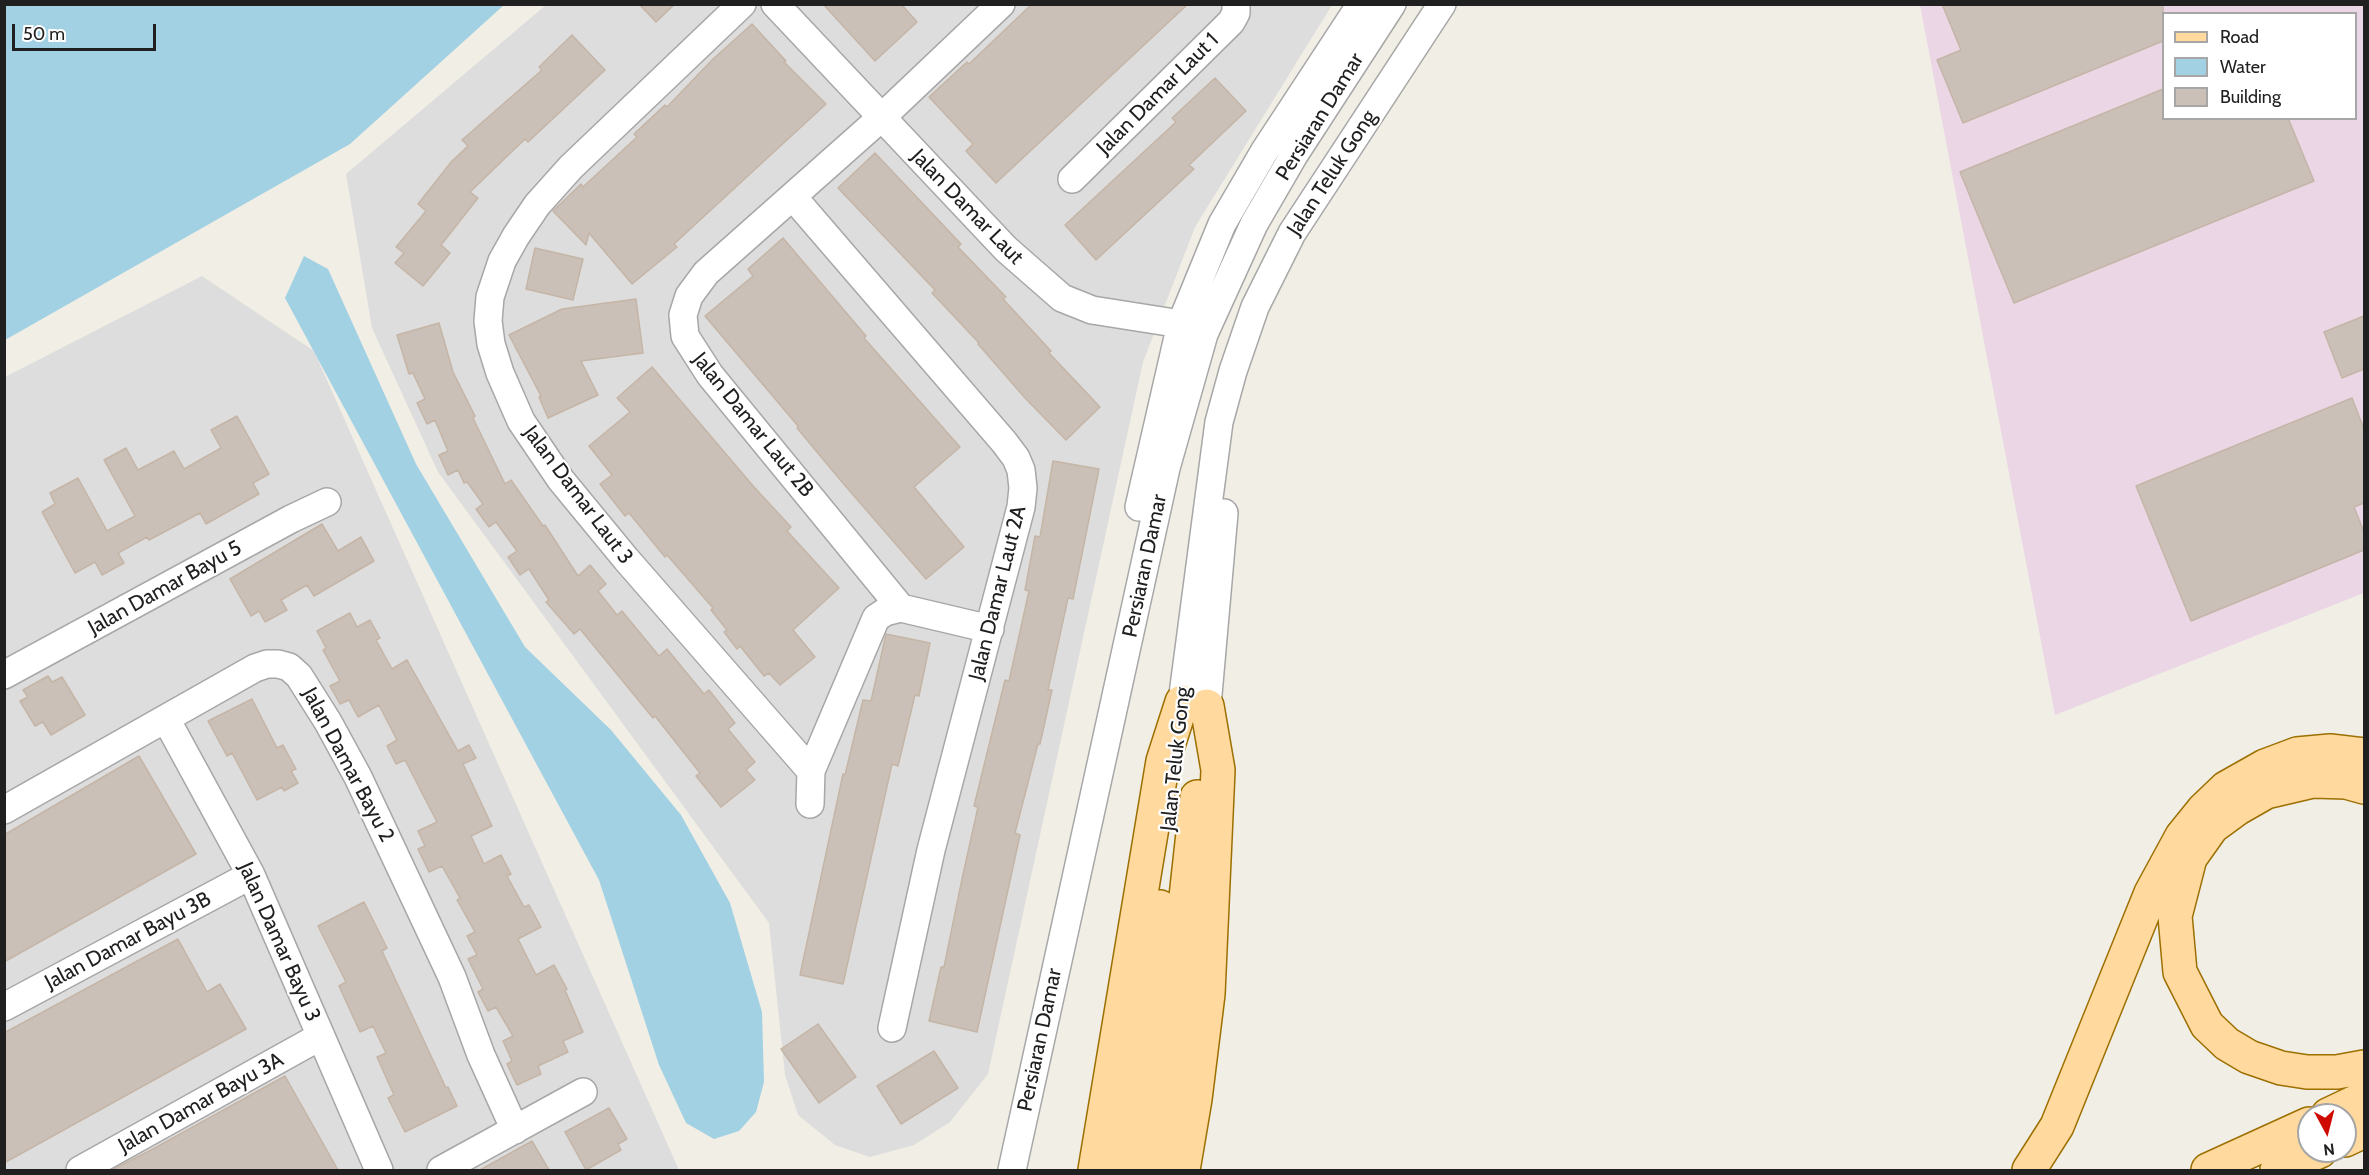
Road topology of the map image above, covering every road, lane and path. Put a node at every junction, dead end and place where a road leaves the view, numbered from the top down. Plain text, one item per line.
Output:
1 (742, 4) edge
2 (775, 4) edge
3 (1000, 4) edge
4 (1236, 4) edge
5 (1361, 4) edge
6 (1392, 4) edge
7 (1442, 4) edge
8 (882, 117) junction
9 (1072, 179) dead end
10 (793, 197) junction
11 (1192, 329) junction
12 (327, 502) dead end
13 (901, 608) junction
14 (990, 629) junction
15 (4, 675) edge
16 (1195, 704) junction
17 (166, 719) junction
18 (2364, 755) edge
19 (811, 771) junction
20 (2364, 787) edge
21 (810, 804) dead end
22 (4, 810) edge
23 (250, 875) junction
24 (4, 1007) edge
25 (892, 1028) dead end
26 (321, 1036) junction
27 (1157, 1049) junction
28 (2364, 1067) edge
29 (583, 1092) dead end
30 (2297, 1129) edge
31 (515, 1130) junction
32 (2297, 1161) edge
33 (80, 1170) edge
34 (379, 1170) edge
35 (441, 1170) edge
36 (993, 1170) edge
37 (1012, 1170) edge
38 (1095, 1170) edge
39 (1128, 1170) edge
40 (1156, 1170) edge
41 (1183, 1170) edge
42 (2029, 1170) edge
43 (2208, 1170) edge
44 (2277, 1170) edge

1 - 19 street, Jalan Damar Laut 3
2 - 8 street, Jalan Damar Laut
3 - 8 street
4 - 9 street, Jalan Damar Laut 1
5 - 11 street, Persiaran Damar
6 - 11 street, Persiaran Damar
7 - 16 street, Jalan Teluk Gong
8 - 10 street, Jalan Damar Laut 2B
8 - 11 street, Jalan Damar Laut
10 - 13 street, Jalan Damar Laut 2B
10 - 14 street, Jalan Damar Laut 2A
11 - 36 street, Persiaran Damar
11 - 37 street, Persiaran Damar
12 - 15 street, Jalan Damar Bayu 5
13 - 14 street
13 - 19 street
14 - 25 street, Jalan Damar Laut 2A
16 - 27 main road, Jalan Teluk Gong
16 - 38 main road
16 - 41 main road
17 - 22 street, Jalan Damar Bayu 2
17 - 23 street, Jalan Damar Bayu 3
17 - 31 street, Jalan Damar Bayu 2
18 - 42 main road
19 - 21 street
20 - 28 main road
23 - 24 street, Jalan Damar Bayu 3B
23 - 26 street, Jalan Damar Bayu 3
26 - 33 street, Jalan Damar Bayu 3A
26 - 34 street, Jalan Damar Bayu 3
27 - 39 main road, Jalan Teluk Gong
27 - 40 main road, Jalan Teluk Gong
29 - 31 street
30 - 43 main road
31 - 35 street
32 - 44 main road

